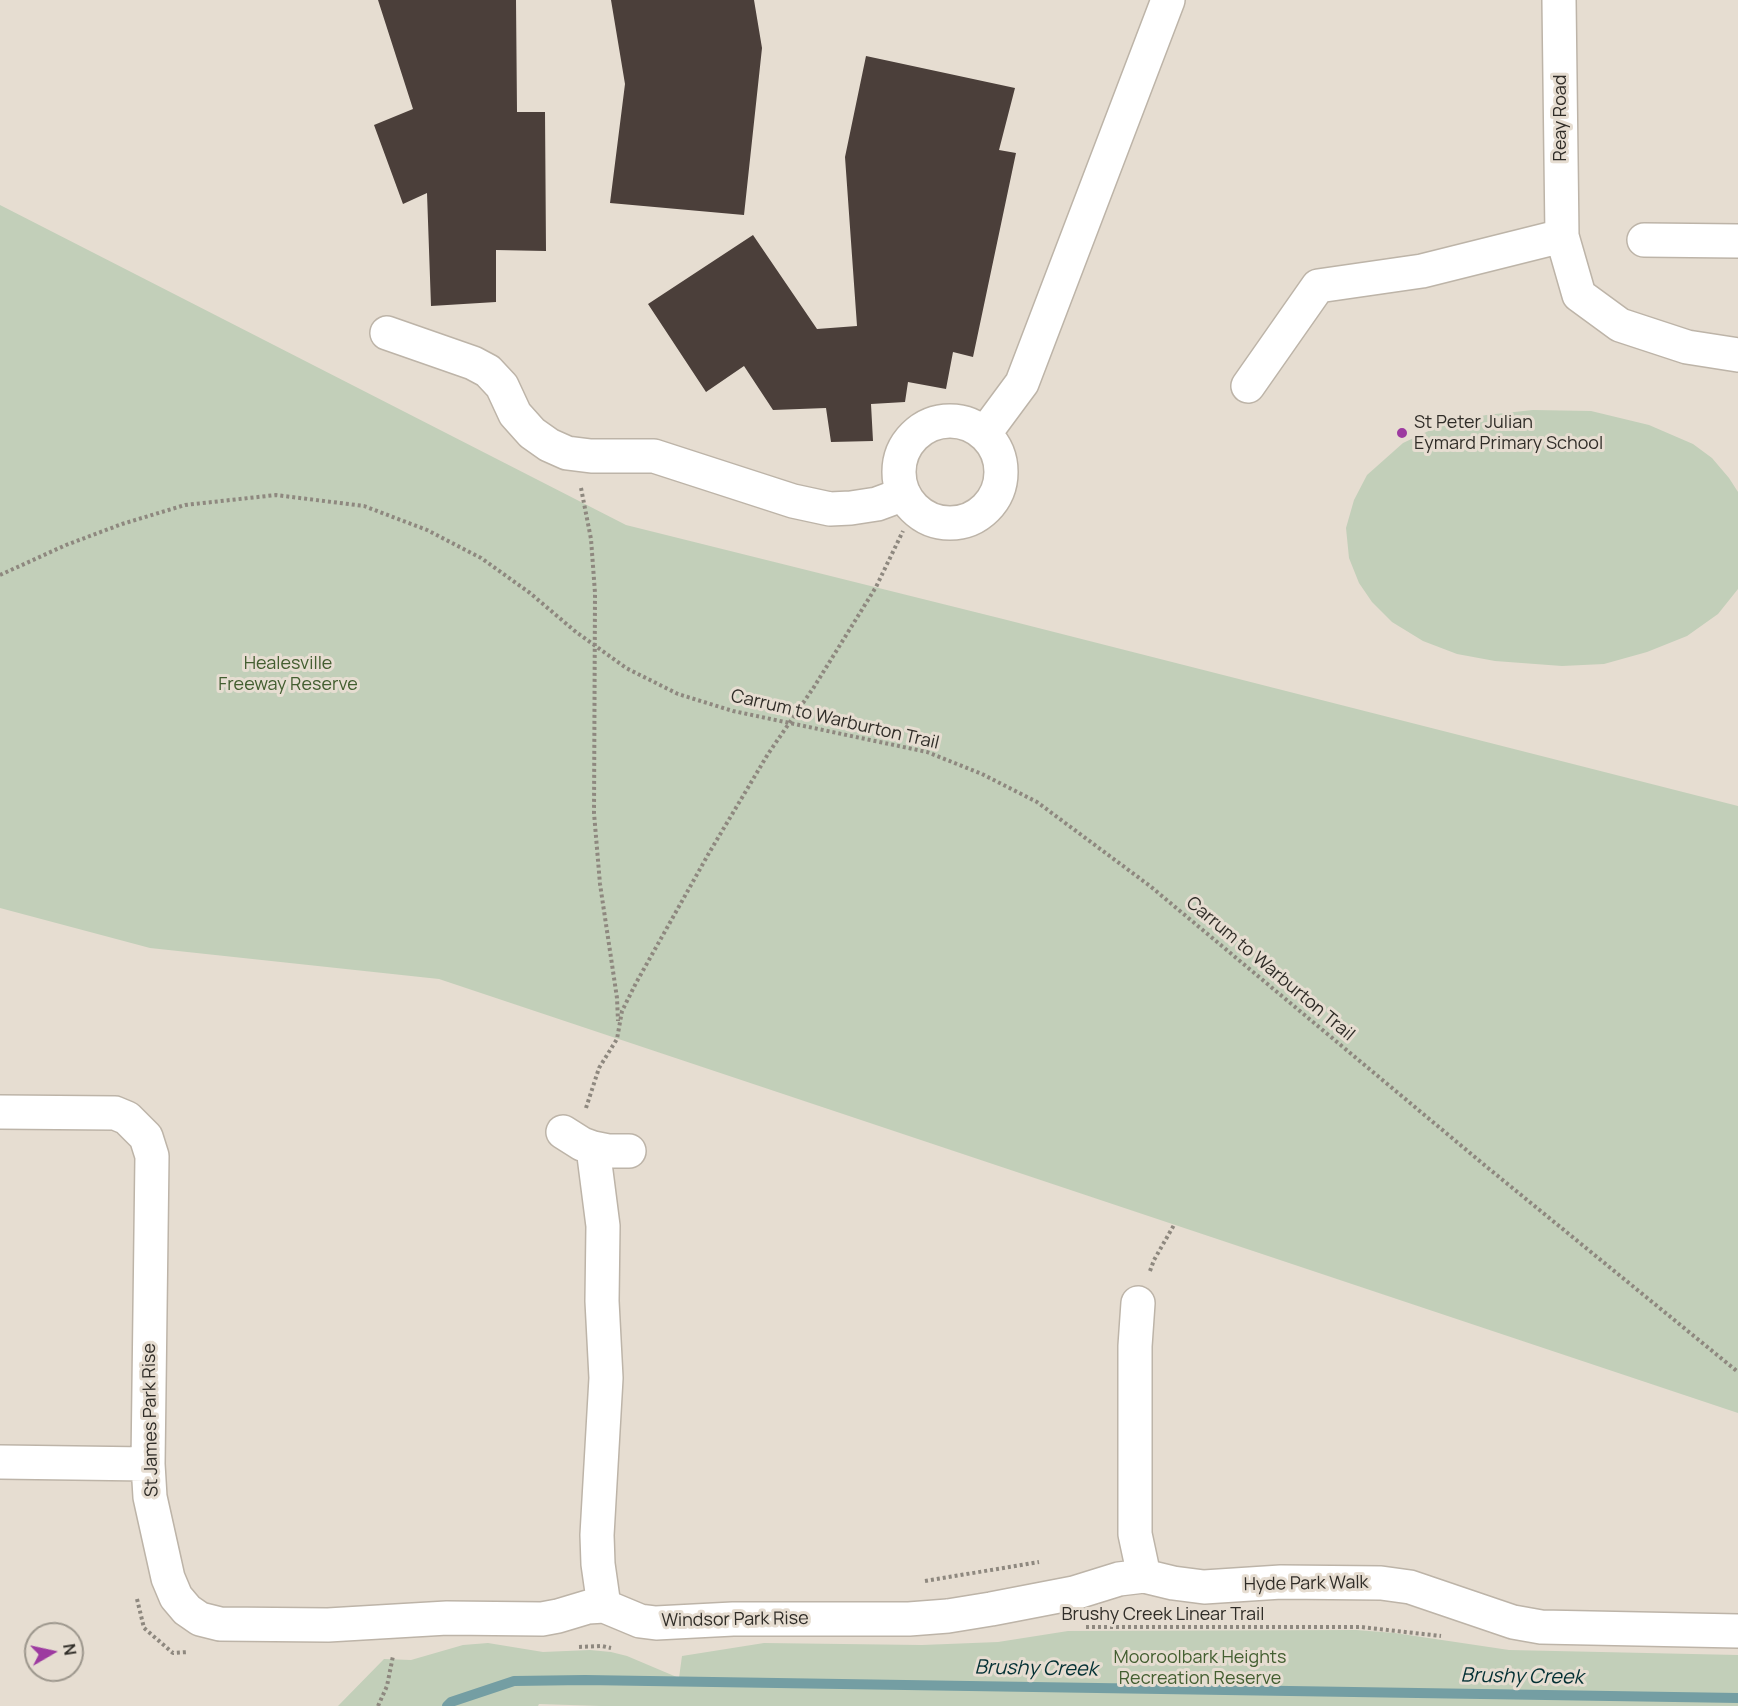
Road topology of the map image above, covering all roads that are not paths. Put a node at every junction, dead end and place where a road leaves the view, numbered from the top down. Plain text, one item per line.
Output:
1 (1559, 0) edge
2 (1158, 3) edge
3 (1562, 236) junction
4 (1644, 240) dead end
5 (1738, 241) edge
6 (387, 333) dead end
7 (1738, 355) edge
8 (1248, 386) dead end
9 (986, 433) junction
10 (908, 501) junction
11 (0, 1112) edge
12 (629, 1151) dead end
13 (1138, 1303) road end
14 (0, 1462) edge
15 (148, 1464) junction
16 (1144, 1576) junction
17 (604, 1606) junction
18 (1738, 1630) edge

1 - 3 street, Reay Road
2 - 9 street
3 - 7 street, Reay Road
3 - 8 street
4 - 5 street
6 - 10 street
9 - 10 street
9 - 10 street
11 - 15 street, St James Park Rise
12 - 17 street
13 - 16 street
14 - 15 street
15 - 17 street, St James Park Rise
16 - 17 street, Windsor Park Rise
16 - 18 street, Hyde Park Walk

